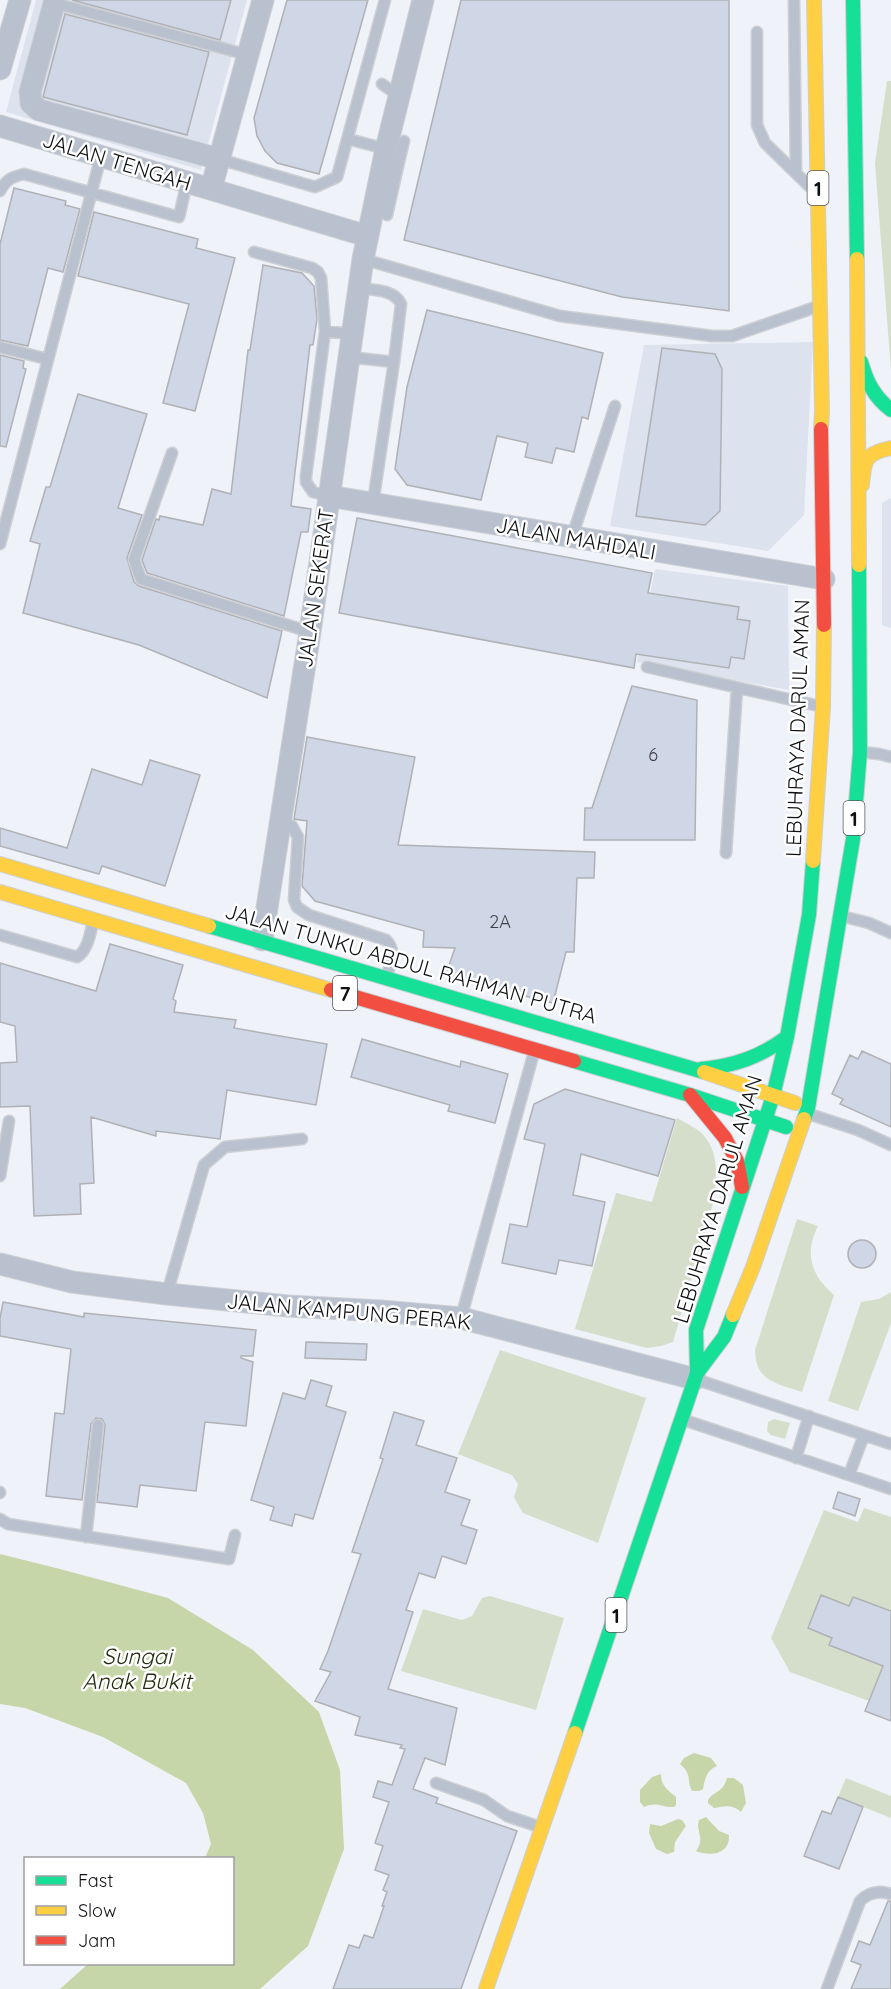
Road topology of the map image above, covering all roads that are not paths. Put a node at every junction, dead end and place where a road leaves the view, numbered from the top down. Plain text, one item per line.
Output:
1 (20, 0) edge
2 (263, 0) edge
3 (386, 0) edge
4 (423, 0) edge
5 (794, 0) edge
6 (814, 0) edge
7 (853, 0) edge
8 (55, 2) edge
9 (757, 32) dead end
10 (248, 55) junction
11 (0, 69) edge
12 (0, 126) edge
13 (348, 139) junction
14 (393, 155) junction
15 (100, 156) junction
16 (219, 159) junction
17 (796, 172) junction
18 (187, 182) junction
19 (211, 189) junction
20 (0, 191) edge
21 (90, 192) junction
22 (818, 194) junction
23 (387, 215) dead end
24 (367, 236) junction
25 (254, 252) dead end
26 (363, 259) junction
27 (358, 288) junction
28 (820, 306) junction
29 (325, 331) junction
30 (350, 334) junction
31 (0, 347) edge
32 (857, 352) junction
33 (347, 357) junction
34 (47, 359) junction
35 (394, 362) junction
36 (615, 406) dead end
37 (891, 410) edge
38 (891, 448) edge
39 (172, 453) dead end
40 (328, 496) junction
41 (373, 503) junction
42 (858, 525) junction
43 (572, 537) junction
44 (0, 544) edge
45 (824, 579) junction
46 (310, 632) junction
47 (647, 667) dead end
48 (737, 688) junction
49 (823, 707) junction
50 (860, 752) junction
51 (891, 757) edge
52 (280, 824) junction
53 (726, 853) dead end
54 (0, 864) edge
55 (0, 891) edge
56 (842, 916) junction
57 (94, 919) junction
58 (891, 933) edge
59 (0, 935) edge
60 (262, 940) junction
61 (387, 977) junction
62 (787, 1037) junction
63 (535, 1049) junction
64 (698, 1070) junction
65 (690, 1095) junction
66 (773, 1096) junction
67 (807, 1111) junction
68 (765, 1120) junction
69 (9, 1121) dead end
70 (800, 1131) junction
71 (302, 1139) dead end
72 (891, 1145) edge
73 (0, 1176) edge
74 (742, 1187) junction
75 (0, 1264) edge
76 (167, 1294) junction
77 (461, 1318) junction
78 (696, 1376) junction
79 (809, 1416) junction
80 (680, 1419) junction
81 (98, 1425) dead end
82 (864, 1435) junction
83 (891, 1444) edge
84 (796, 1458) junction
85 (849, 1475) junction
86 (891, 1489) edge
87 (0, 1519) edge
88 (235, 1535) dead end
89 (86, 1537) junction
90 (436, 1783) dead end
91 (541, 1827) junction
92 (891, 1894) edge
93 (486, 1989) edge
94 (827, 1989) edge

1 - 11 street
2 - 10 street
3 - 13 lane
4 - 14 street, JALAN SEKERAT
5 - 17 lane
6 - 22 main road, LEBUHRAYA DARUL AMAN / 1
7 - 32 main road, 1
8 - 10 lane
8 - 16 street
9 - 17 lane
10 - 16 street
12 - 15 street, JALAN TENGAH
13 - 14 lane
13 - 16 lane
14 - 23 lane
14 - 24 street, JALAN SEKERAT
15 - 18 street, JALAN TENGAH
15 - 21 lane
16 - 19 street
17 - 22 lane
18 - 19 street, JALAN TENGAH
18 - 21 lane
19 - 24 street, JALAN TENGAH
20 - 21 lane
21 - 34 lane
22 - 28 main road, LEBUHRAYA DARUL AMAN / 1
24 - 26 street, JALAN SEKERAT
25 - 29 lane
26 - 27 street, JALAN SEKERAT
26 - 28 lane
27 - 30 street, JALAN SEKERAT
27 - 35 lane
28 - 45 main road, LEBUHRAYA DARUL AMAN / 1
29 - 30 lane
29 - 40 lane
30 - 33 street, JALAN SEKERAT
31 - 34 lane
32 - 37 main road
32 - 42 main road, 1
33 - 35 lane
33 - 40 street, JALAN SEKERAT
34 - 44 lane
35 - 41 lane
36 - 43 lane
38 - 42 main road
39 - 46 lane
40 - 41 street, JALAN MAHDALI
40 - 46 street, JALAN SEKERAT
41 - 43 street, JALAN MAHDALI
42 - 50 main road, 1
43 - 45 street, JALAN MAHDALI
45 - 49 main road, LEBUHRAYA DARUL AMAN / 1
46 - 52 street, JALAN SEKERAT
47 - 48 lane
48 - 49 lane
48 - 53 lane
49 - 62 main road, LEBUHRAYA DARUL AMAN / 1
50 - 51 lane
50 - 56 main road, 1
52 - 60 street, JALAN SEKERAT
52 - 61 lane
54 - 60 main road, JALAN TUNKU ABDUL RAHMAN PUTRA / 7
55 - 57 main road, 7
56 - 58 lane
56 - 67 main road, 1
57 - 59 lane
57 - 63 main road, 7
60 - 61 main road, JALAN TUNKU ABDUL RAHMAN PUTRA / 7
61 - 64 main road, JALAN TUNKU ABDUL RAHMAN PUTRA / 7
62 - 64 main road
62 - 66 main road, LEBUHRAYA DARUL AMAN / 1
63 - 65 main road, 7
63 - 77 lane
64 - 66 main road, JALAN TUNKU ABDUL RAHMAN PUTRA / 7
65 - 68 main road, 7
65 - 74 main road
66 - 67 main road, JALAN TUNKU ABDUL RAHMAN PUTRA / 7
66 - 68 main road, LEBUHRAYA DARUL AMAN / 1
67 - 70 main road, 1
67 - 72 lane
68 - 70 main road, 7
68 - 74 main road, LEBUHRAYA DARUL AMAN / 1
69 - 73 lane
70 - 78 main road, 1
71 - 76 lane
74 - 78 main road, LEBUHRAYA DARUL AMAN / 1
75 - 76 street, JALAN KAMPUNG PERAK
76 - 77 street, JALAN KAMPUNG PERAK
77 - 78 street, JALAN KAMPUNG PERAK
78 - 79 lane
78 - 80 main road, 1
79 - 82 lane
79 - 84 lane
80 - 84 lane
80 - 91 main road, 1
81 - 89 lane
82 - 83 lane
82 - 85 lane
84 - 85 lane
85 - 86 lane
87 - 89 lane
88 - 89 lane
90 - 91 lane
91 - 93 main road, 1
92 - 94 lane

